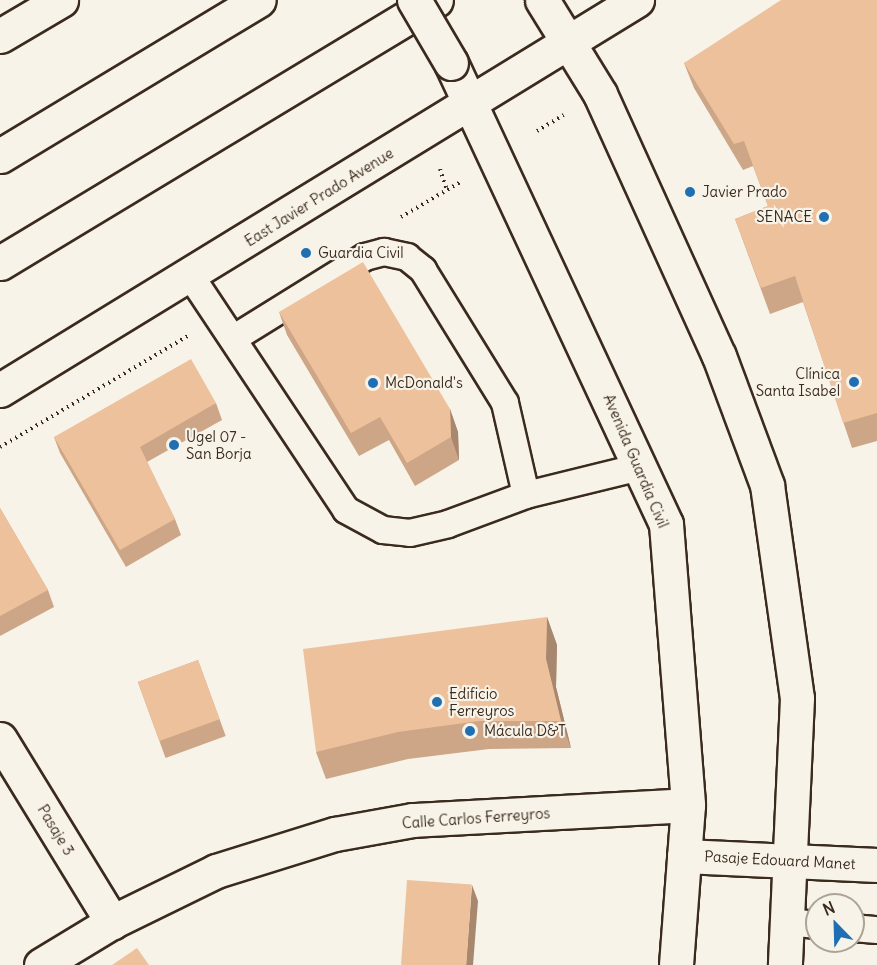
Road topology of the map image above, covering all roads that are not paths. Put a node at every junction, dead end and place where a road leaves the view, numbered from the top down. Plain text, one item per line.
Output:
1 (61, 0) edge
2 (259, 0) edge
3 (414, 0) edge
4 (436, 0) edge
5 (637, 0) edge
6 (545, 4) edge
7 (0, 36) edge
8 (568, 41) junction
9 (472, 102) junction
10 (0, 156) edge
11 (0, 263) edge
12 (190, 275) junction
13 (236, 337) junction
14 (0, 390) edge
15 (640, 467) junction
16 (526, 495) junction
17 (0, 739) edge
18 (688, 804) junction
19 (684, 856) junction
20 (793, 860) junction
21 (877, 865) edge
22 (112, 922) junction
23 (803, 923) edge
24 (41, 965) edge
25 (675, 965) edge
26 (785, 965) edge

1 - 7 main road
2 - 10 main road
3 - 9 main road, Avenida Guardia Civil, bridge
4 - 11 main road
5 - 8 main road, East Javier Prado Avenue
6 - 8 main road
8 - 9 main road, East Javier Prado Avenue
8 - 20 main road
9 - 12 main road, East Javier Prado Avenue
9 - 15 main road, Avenida Guardia Civil
12 - 13 lane
12 - 14 main road, East Javier Prado Avenue
13 - 16 lane
13 - 16 lane
15 - 16 lane
15 - 18 main road, Avenida Guardia Civil
17 - 22 main road, Pasaje 3
18 - 19 main road, Avenida Guardia Civil
18 - 22 main road, Calle Carlos Ferreyros
19 - 20 main road, Pasaje Edouard Manet
19 - 25 main road, Avenida Guardia Civil
20 - 21 main road, Pasaje Edouard Manet
20 - 23 main road
22 - 24 main road, Calle Carlos Ferreyros
23 - 26 main road

